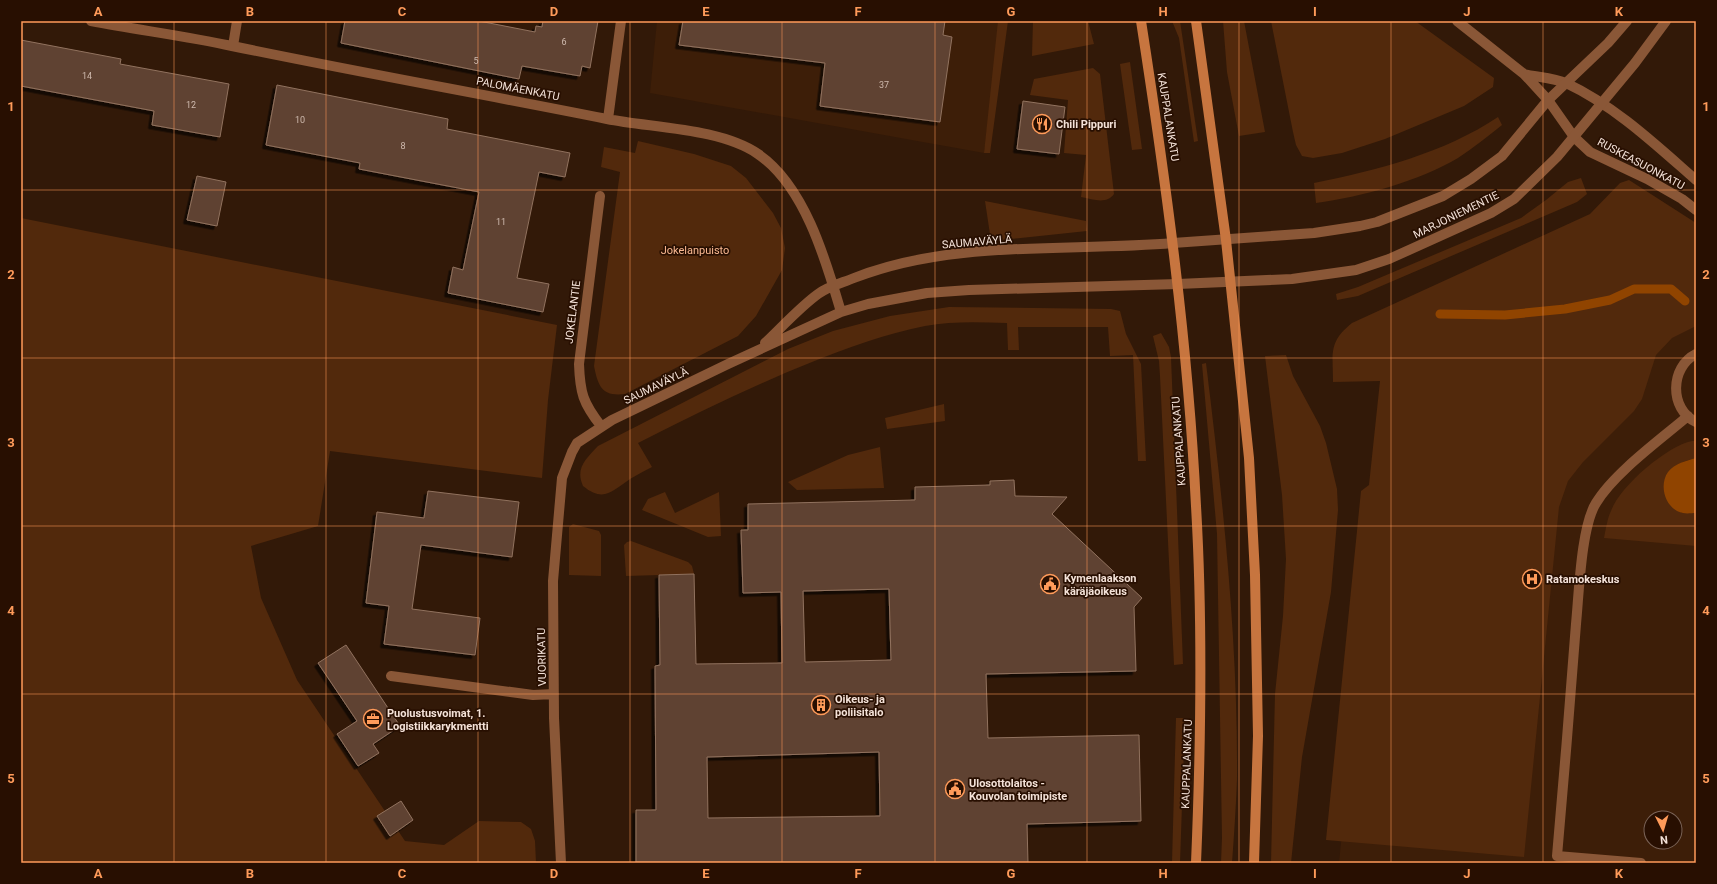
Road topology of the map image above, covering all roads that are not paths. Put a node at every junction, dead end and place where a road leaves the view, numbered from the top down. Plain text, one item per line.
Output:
1 (91, 21) edge
2 (237, 21) edge
3 (621, 21) edge
4 (1141, 21) edge
5 (1196, 21) edge
6 (1457, 21) edge
7 (1627, 21) edge
8 (1666, 21) edge
9 (233, 46) junction
10 (1524, 74) junction
11 (1565, 83) junction
12 (1548, 100) junction
13 (1602, 104) junction
14 (608, 119) junction
15 (1574, 137) junction
16 (1696, 180) edge
17 (600, 196) dead end
18 (1696, 210) edge
19 (1226, 240) junction
20 (1174, 243) junction
21 (1230, 282) junction
22 (1178, 284) junction
23 (833, 285) junction
24 (841, 312) junction
25 (757, 350) junction
26 (1696, 354) edge
27 (1692, 419) edge
28 (601, 426) junction
29 (572, 452) joint
30 (391, 676) dead end
31 (554, 694) junction
32 (561, 863) edge
33 (1196, 863) edge
34 (1254, 863) edge
35 (1641, 863) edge

1 - 9 street, PALOMÄENKATU
2 - 9 street
3 - 14 street
4 - 20 main road, KAUPPALANKATU
5 - 19 main road
6 - 10 street, RUSKEASUONKATU
7 - 11 street, MARJONIEMENTIE
8 - 13 street, MARJONIEMENTIE
9 - 14 street, PALOMÄENKATU
10 - 11 street, RUSKEASUONKATU
10 - 12 street, RUSKEASUONKATU
11 - 12 street, MARJONIEMENTIE
11 - 13 street, RUSKEASUONKATU
12 - 15 street, RUSKEASUONKATU
12 - 19 street, MARJONIEMENTIE
13 - 15 street, MARJONIEMENTIE
13 - 16 street, RUSKEASUONKATU
14 - 23 street, PALOMÄENKATU
15 - 18 street, RUSKEASUONKATU
15 - 21 street, MARJONIEMENTIE
17 - 28 street, JOKELANTIE
19 - 20 street, SAUMAVÄYLÄ
19 - 21 main road
20 - 22 main road, KAUPPALANKATU
20 - 23 street, SAUMAVÄYLÄ
21 - 22 street, MARJONIEMENTIE
21 - 34 main road
22 - 24 street, SAUMAVÄYLÄ
22 - 33 main road, KAUPPALANKATU
23 - 24 street, PALOMÄENKATU
23 - 25 street, SAUMAVÄYLÄ
24 - 25 street, SAUMAVÄYLÄ
25 - 28 street, SAUMAVÄYLÄ
26 - 27 street
27 - 35 street
28 - 29 street, SAUMAVÄYLÄ
29 - 31 street, VUORIKATU
30 - 31 street
31 - 32 street, VUORIKATU

